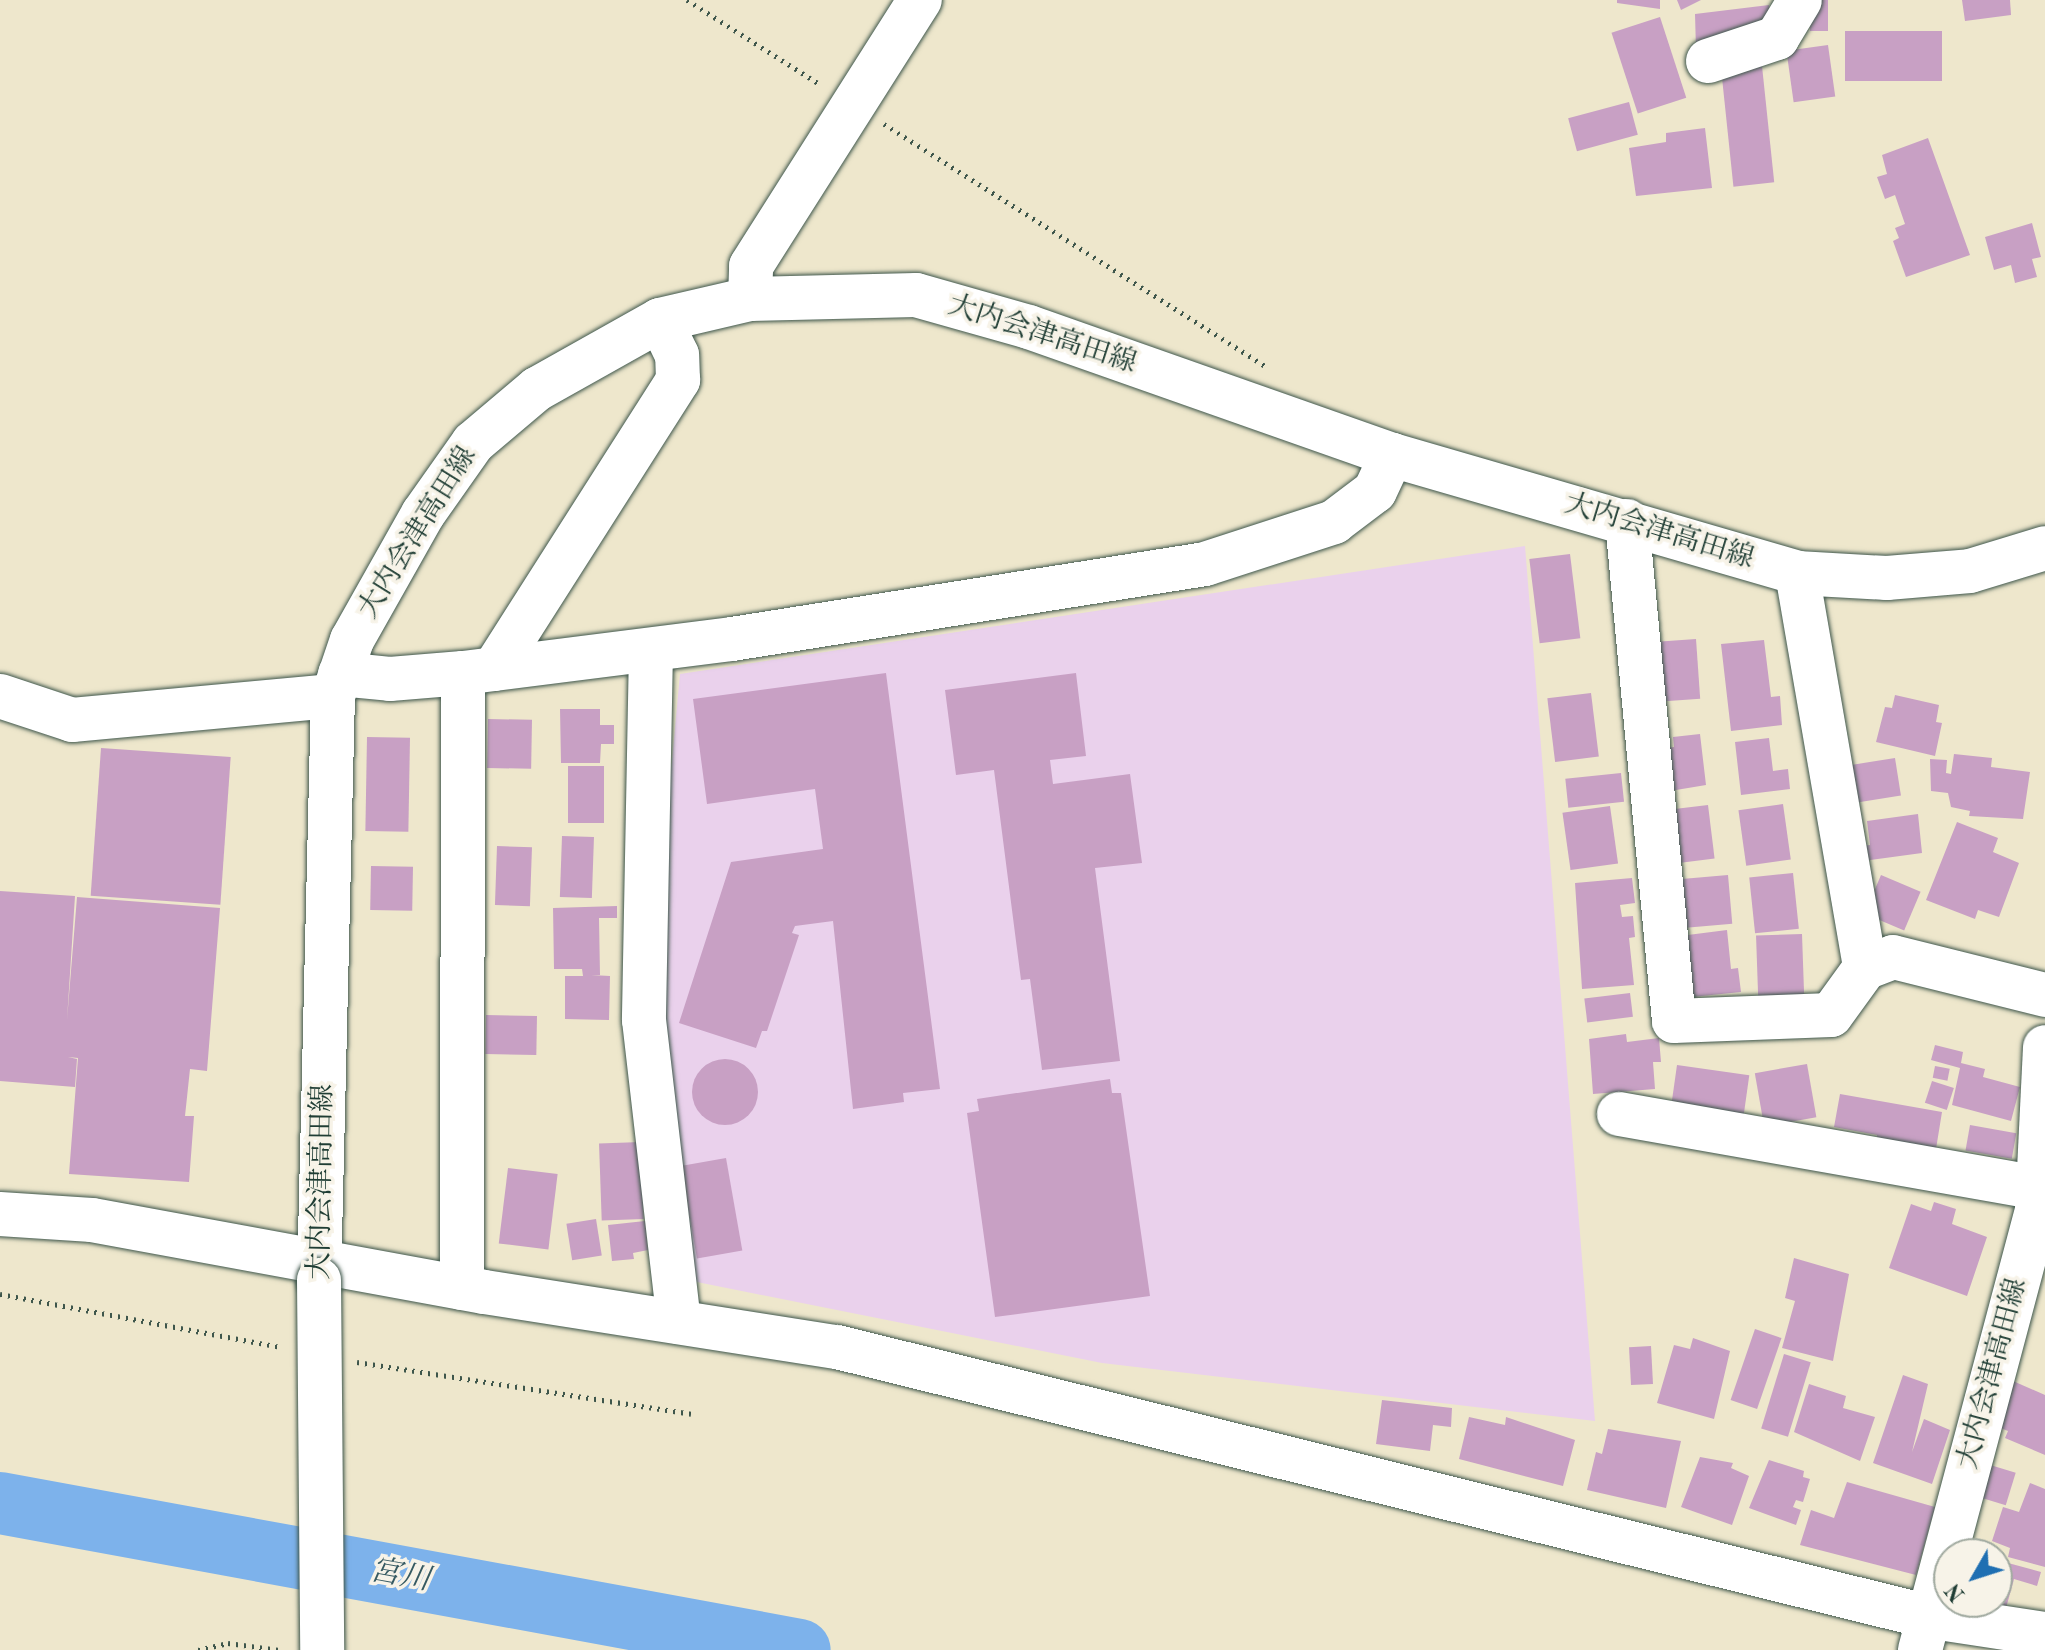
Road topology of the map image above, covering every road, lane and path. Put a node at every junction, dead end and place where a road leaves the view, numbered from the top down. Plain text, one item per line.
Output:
1 (687, 0) edge
2 (920, 0) edge
3 (1800, 0) edge
4 (1708, 61) dead end
5 (853, 105) junction
6 (750, 299) junction
7 (660, 320) junction
8 (1280, 374) dead end
9 (1392, 455) junction
10 (1627, 521) junction
11 (2045, 548) edge
12 (1797, 573) junction
13 (651, 650) junction
14 (478, 671) junction
15 (336, 685) junction
16 (0, 696) edge
17 (1865, 968) junction
18 (2045, 995) edge
19 (2045, 1047) edge
20 (1619, 1114) dead end
21 (2038, 1188) junction
22 (0, 1214) edge
23 (319, 1271) junction
24 (462, 1288) junction
25 (679, 1322) junction
26 (1923, 1633) edge
27 (2045, 1634) edge
28 (198, 1650) edge
29 (280, 1650) edge
30 (322, 1650) edge

1 - 5 path
2 - 5 street
3 - 4 street
5 - 6 street
5 - 8 path
6 - 7 street, 大内会津高田線
6 - 9 street, 大内会津高田線
7 - 14 street
7 - 15 street, 大内会津高田線
9 - 10 street, 大内会津高田線
9 - 13 street
10 - 12 street, 大内会津高田線
10 - 17 street
11 - 12 street, 大内会津高田線
12 - 17 street
13 - 14 street
13 - 25 street
14 - 15 street
14 - 24 street
15 - 16 street
15 - 23 street, 大内会津高田線
17 - 18 street
19 - 21 street, 大内会津高田線
20 - 21 street
21 - 26 street, 大内会津高田線
22 - 23 street
23 - 24 street
23 - 30 street, 大内会津高田線, bridge
24 - 25 street
25 - 26 street
26 - 27 street
28 - 29 path

